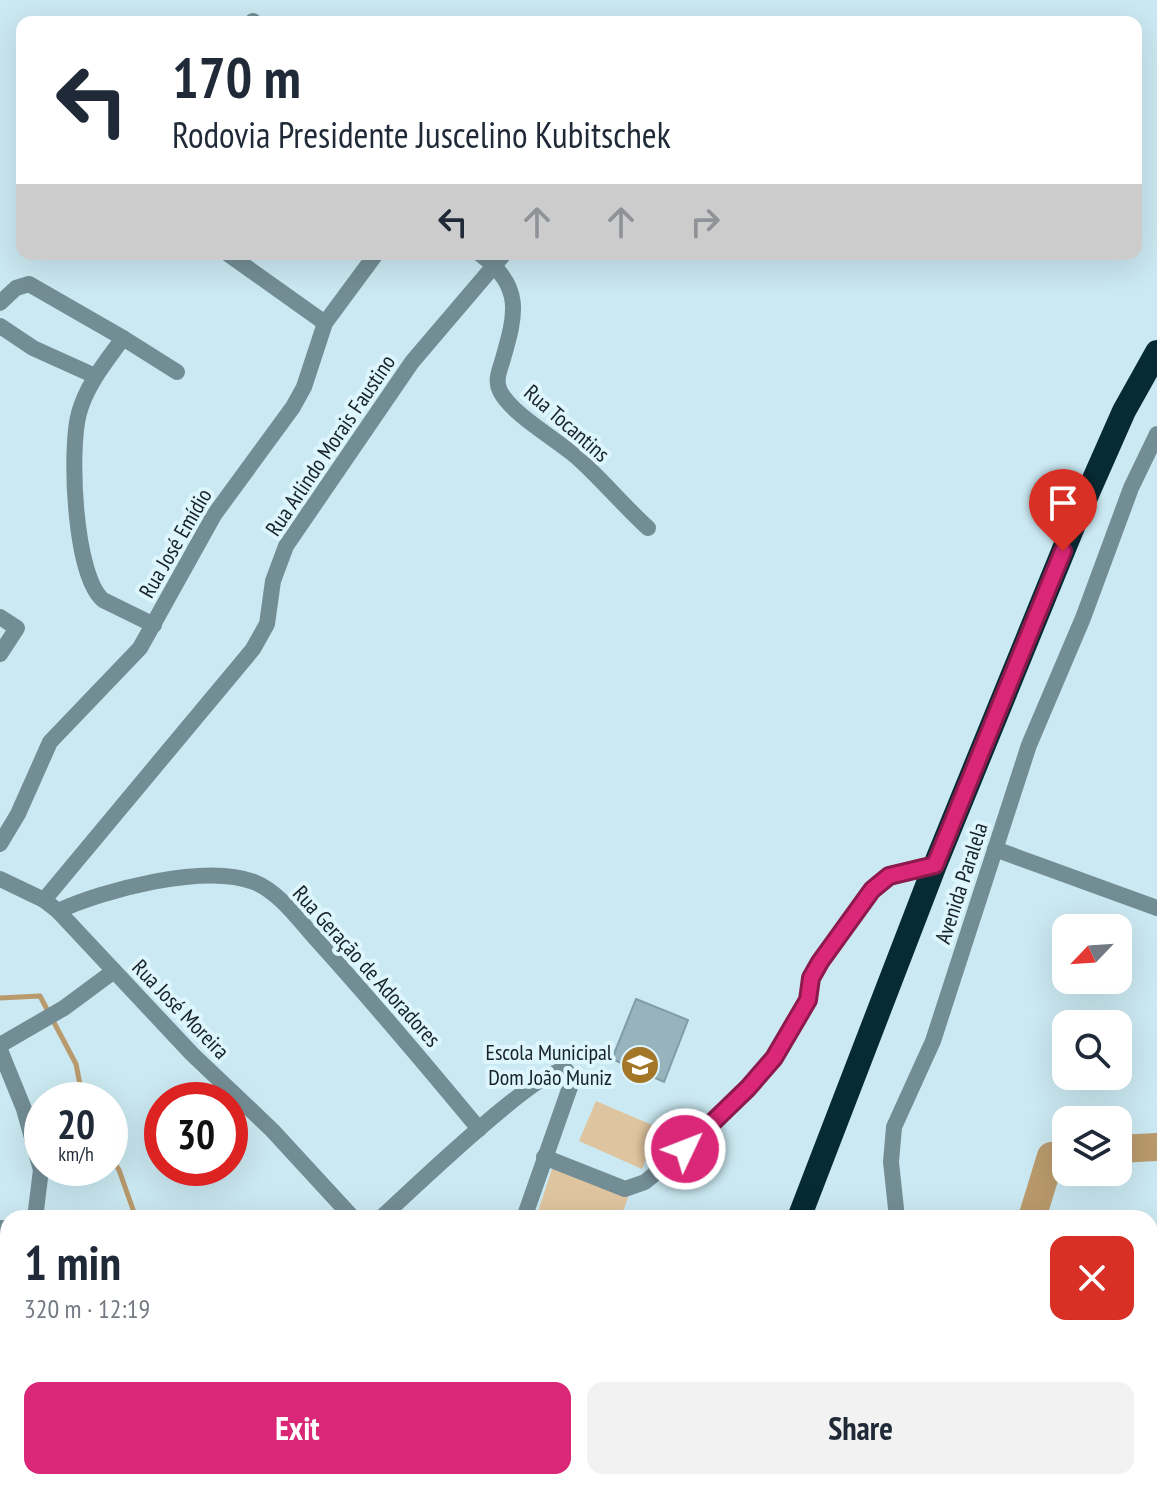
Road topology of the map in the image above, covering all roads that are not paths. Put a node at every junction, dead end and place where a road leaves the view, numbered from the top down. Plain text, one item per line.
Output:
1 (236, 260) edge
2 (372, 260) edge
3 (500, 260) edge
4 (0, 303) edge
5 (325, 323) junction
6 (0, 326) edge
7 (123, 338) junction
8 (1157, 352) edge
9 (177, 372) dead end
10 (95, 376) junction
11 (1157, 434) edge
12 (648, 528) dead end
13 (0, 617) edge
14 (154, 625) junction
15 (0, 654) edge
16 (0, 844) edge
17 (995, 849) junction
18 (935, 865) junction
19 (0, 879) edge
20 (44, 900) junction
21 (1157, 908) edge
22 (58, 911) junction
23 (114, 971) junction
24 (0, 1047) edge
25 (479, 1129) junction
26 (544, 1157) junction
27 (36, 1210) edge
28 (346, 1210) edge
29 (390, 1210) edge
30 (527, 1210) edge
31 (802, 1210) edge
32 (896, 1210) edge

1 - 5 street
2 - 5 street, Rua José Emídio
3 - 12 street, Rua Tocantins
3 - 20 street, Rua Arlindo Morais Faustino
4 - 7 street
5 - 14 street, Rua José Emídio
6 - 10 street
7 - 9 street
7 - 10 street
8 - 18 highway
10 - 14 street
11 - 17 street, Avenida Paralela
13 - 15 street
14 - 16 street, Rua José Emídio
17 - 21 street
17 - 32 street, Avenida Paralela
18 - 26 street
18 - 31 highway
19 - 20 street, Rua José Moreira
20 - 22 street, Rua José Moreira
22 - 23 street, Rua José Moreira
22 - 25 street, Rua Geração de Adoradores
23 - 24 street
23 - 28 street, Rua José Moreira
24 - 27 street
25 - 26 street
25 - 29 street
26 - 30 street

